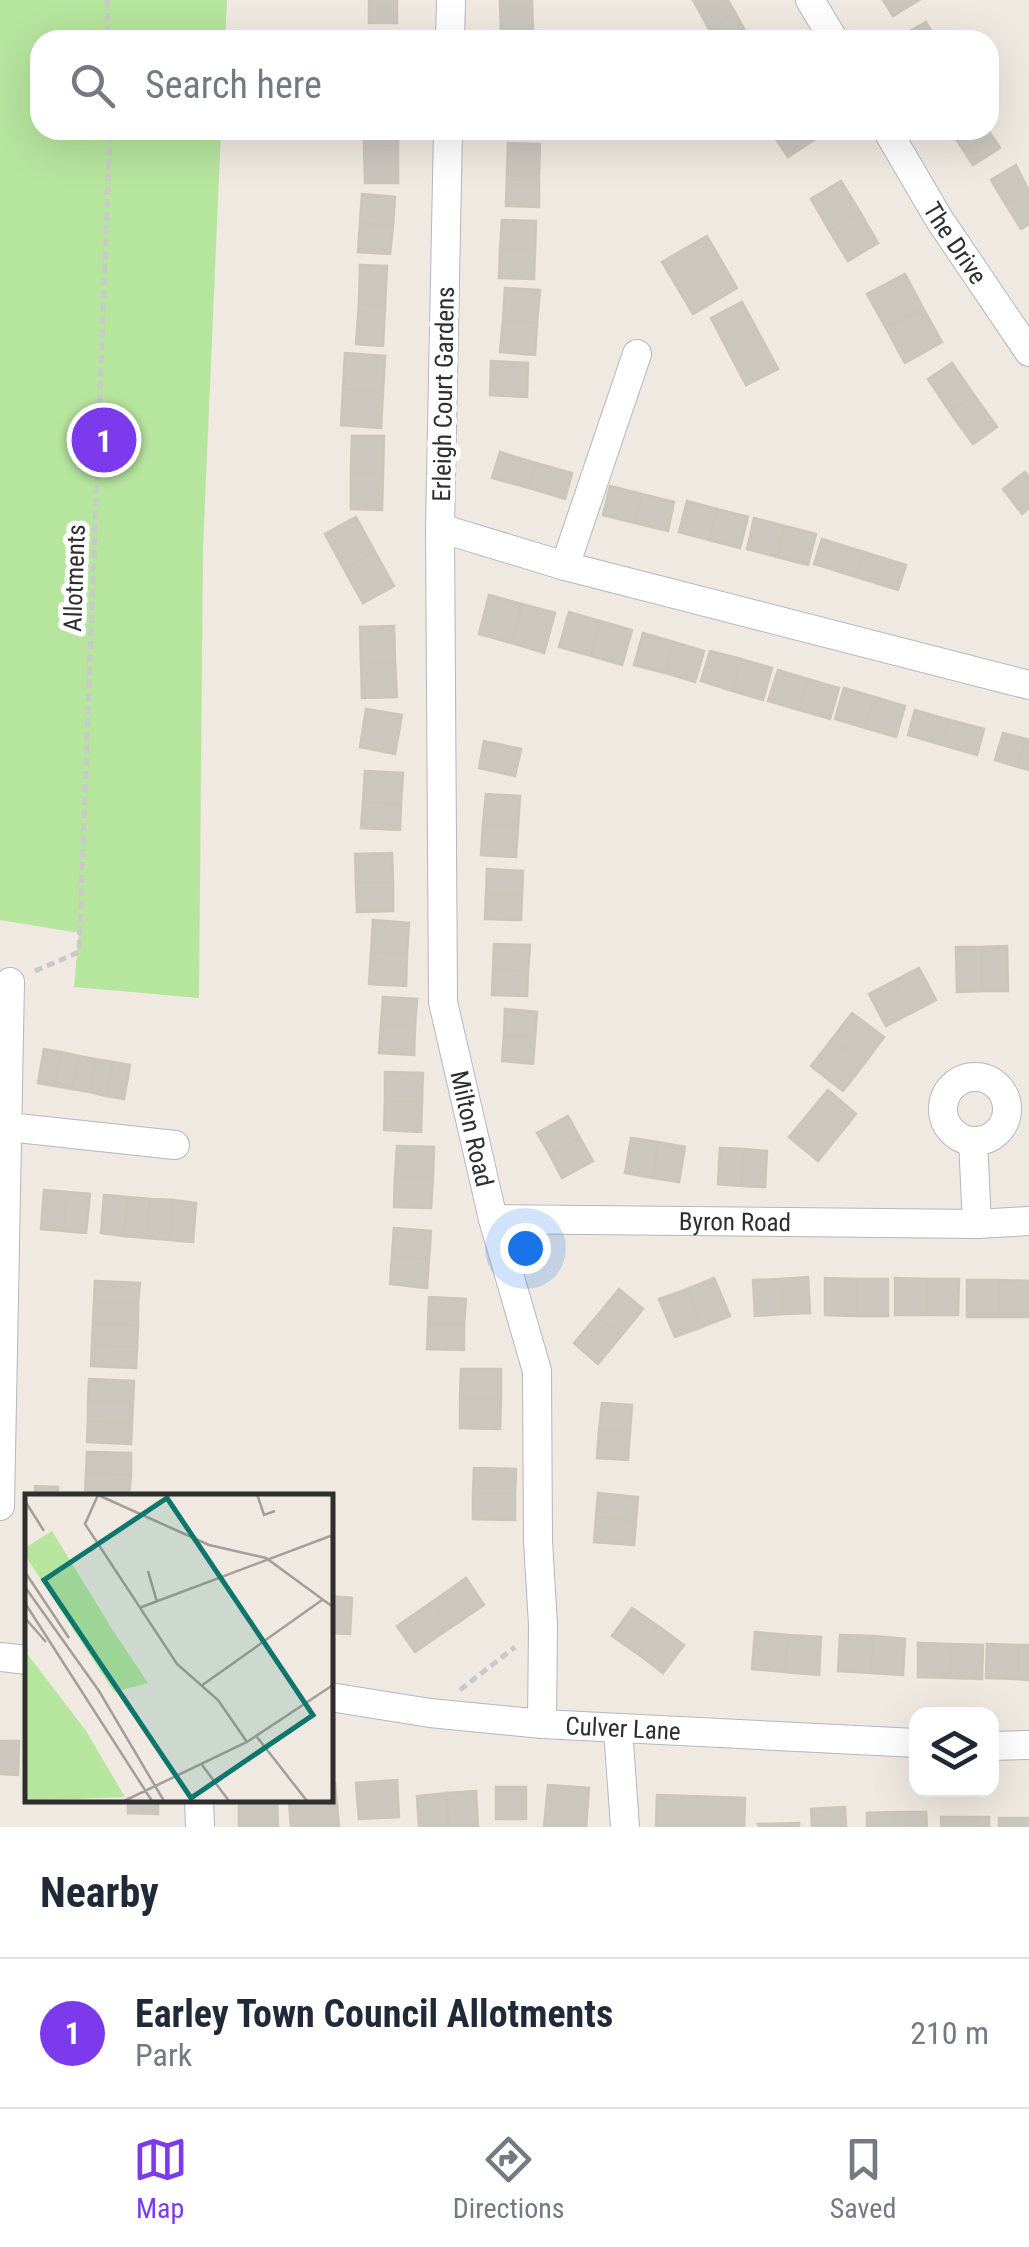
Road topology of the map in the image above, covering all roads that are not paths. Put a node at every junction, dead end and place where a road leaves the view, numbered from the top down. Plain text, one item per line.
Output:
1 (451, 0) edge
2 (810, 0) edge
3 (450, 30) edge
4 (828, 30) edge
5 (448, 140) edge
6 (893, 140) edge
7 (1029, 352) edge
8 (637, 354) dead end
9 (440, 528) junction
10 (565, 566) junction
11 (1029, 686) edge
12 (10, 982) road end
13 (8, 1127) junction
14 (974, 1141) dead end
15 (175, 1145) dead end
16 (493, 1218) junction
17 (1029, 1221) edge
18 (977, 1224) junction
19 (0, 1506) edge
20 (0, 1657) edge
21 (25, 1660) edge
22 (332, 1697) edge
23 (542, 1724) junction
24 (618, 1729) junction
25 (909, 1742) edge
26 (999, 1746) edge
27 (1029, 1746) edge
28 (199, 1802) edge
29 (200, 1827) edge
30 (625, 1827) edge

1 - 3 street
2 - 4 street
5 - 9 street, Erleigh Court Gardens
6 - 7 street, The Drive
8 - 10 street
9 - 10 street, Erleigh Court Gardens
9 - 16 street, Milton Road
10 - 11 street, Erleigh Court Gardens
12 - 13 street
13 - 15 street
13 - 19 street
14 - 18 street
16 - 18 street, Byron Road
16 - 23 street, Milton Road
17 - 18 street, Byron Road
20 - 21 street
22 - 23 street, Culver Lane
23 - 24 street, Culver Lane
24 - 25 street, Culver Lane
24 - 30 street
26 - 27 street
28 - 29 street

